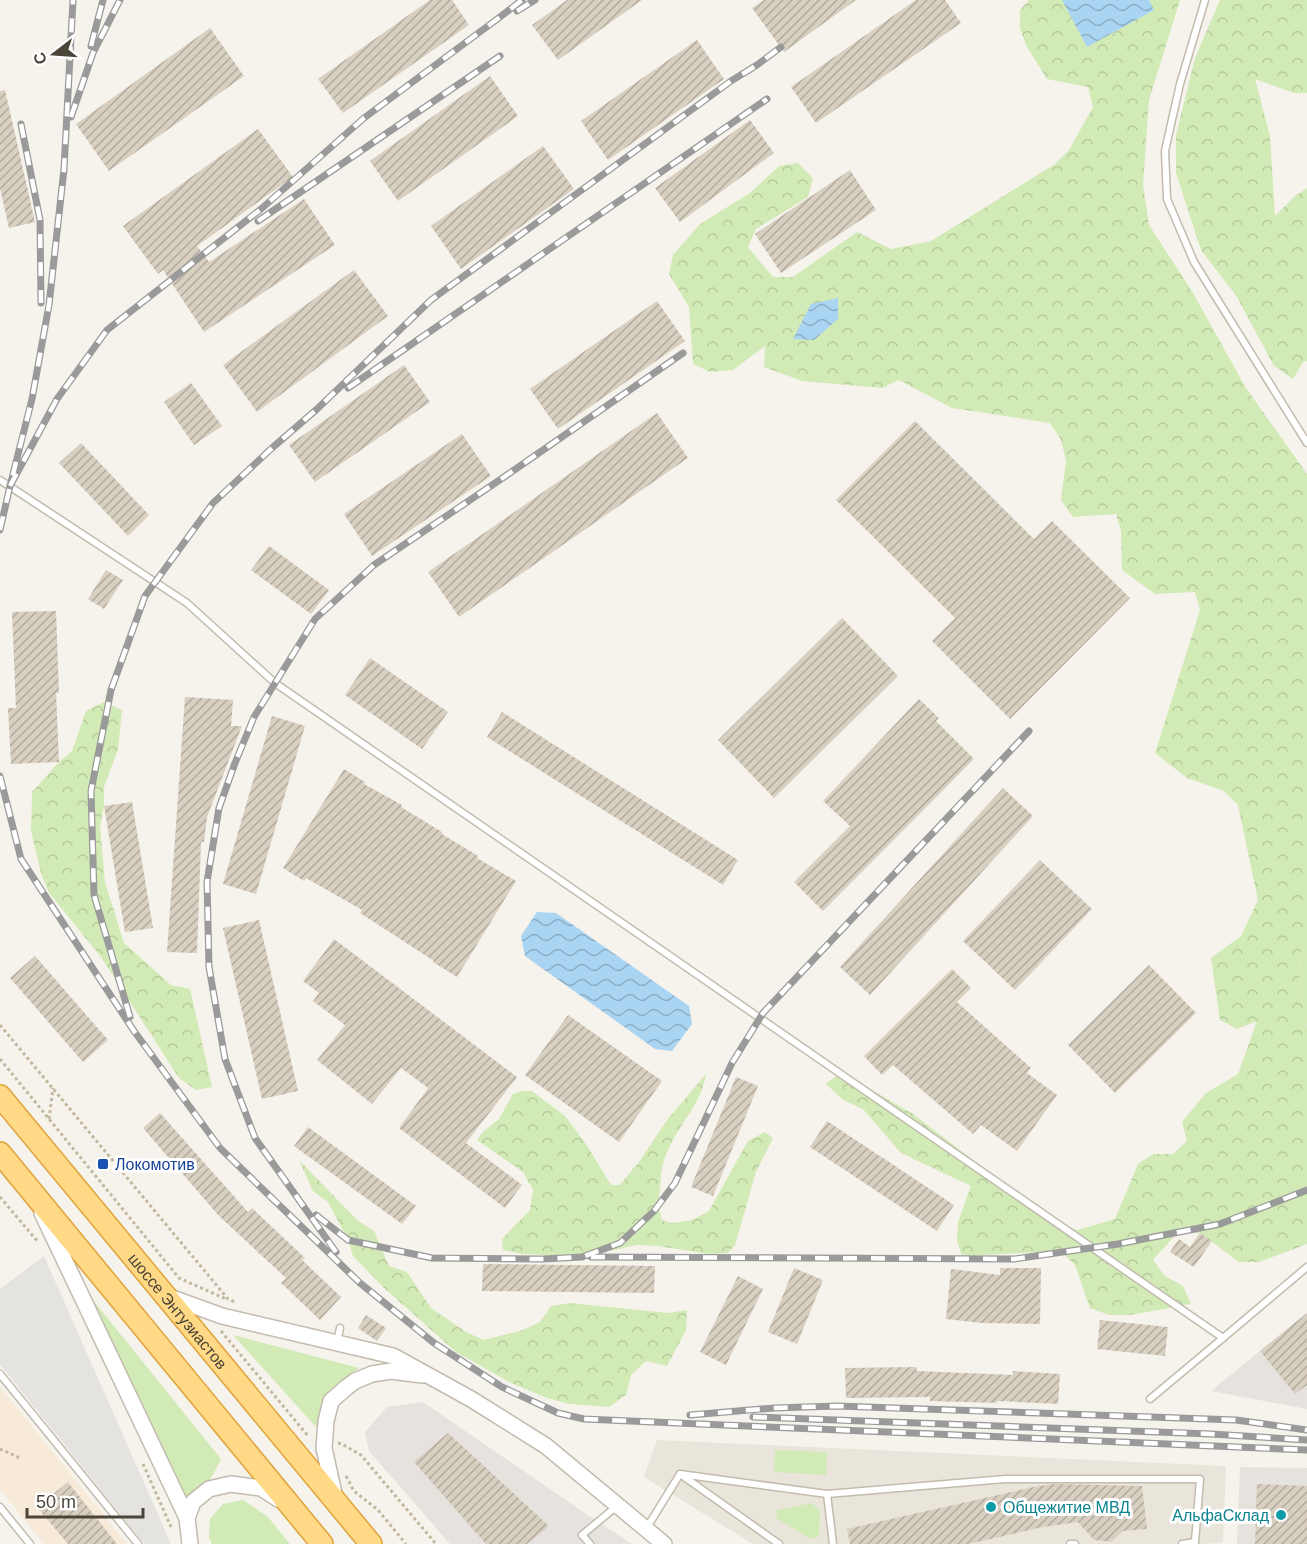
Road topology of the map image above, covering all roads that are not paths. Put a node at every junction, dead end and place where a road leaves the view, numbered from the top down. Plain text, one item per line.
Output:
1 (1205, 0) edge
2 (1307, 443) edge
3 (0, 480) edge
4 (0, 1096) edge
5 (0, 1153) edge
6 (31, 1191) junction
7 (1307, 1267) edge
8 (165, 1295) junction
9 (1222, 1338) junction
10 (0, 1374) edge
11 (439, 1377) junction
12 (1150, 1399) dead end
13 (680, 1474) junction
14 (827, 1494) junction
15 (336, 1502) junction
16 (291, 1506) junction
17 (617, 1506) junction
18 (0, 1507) edge
19 (186, 1518) junction
20 (646, 1530) junction
21 (30, 1544) edge
22 (138, 1544) edge
23 (190, 1544) edge
24 (322, 1544) edge
25 (371, 1544) edge
26 (590, 1544) edge
27 (664, 1544) edge
28 (779, 1544) edge
29 (833, 1544) edge
30 (1070, 1544) edge
31 (1075, 1544) edge
32 (1182, 1544) edge

1 - 2 lane
3 - 9 lane
4 - 8 highway, шоссе Энтузиастов
5 - 6 highway
6 - 16 highway
6 - 19 street
7 - 9 lane
8 - 11 street
8 - 15 highway, шоссе Энтузиастов
9 - 12 lane
10 - 22 lane
11 - 15 street
11 - 17 street
13 - 14 lane
13 - 20 lane
13 - 28 lane
14 - 29 lane
14 - 32 lane
15 - 25 highway, шоссе Энтузиастов
16 - 19 street
16 - 24 highway
17 - 20 street
17 - 26 lane
18 - 21 lane
19 - 23 street
20 - 27 street
30 - 31 lane

